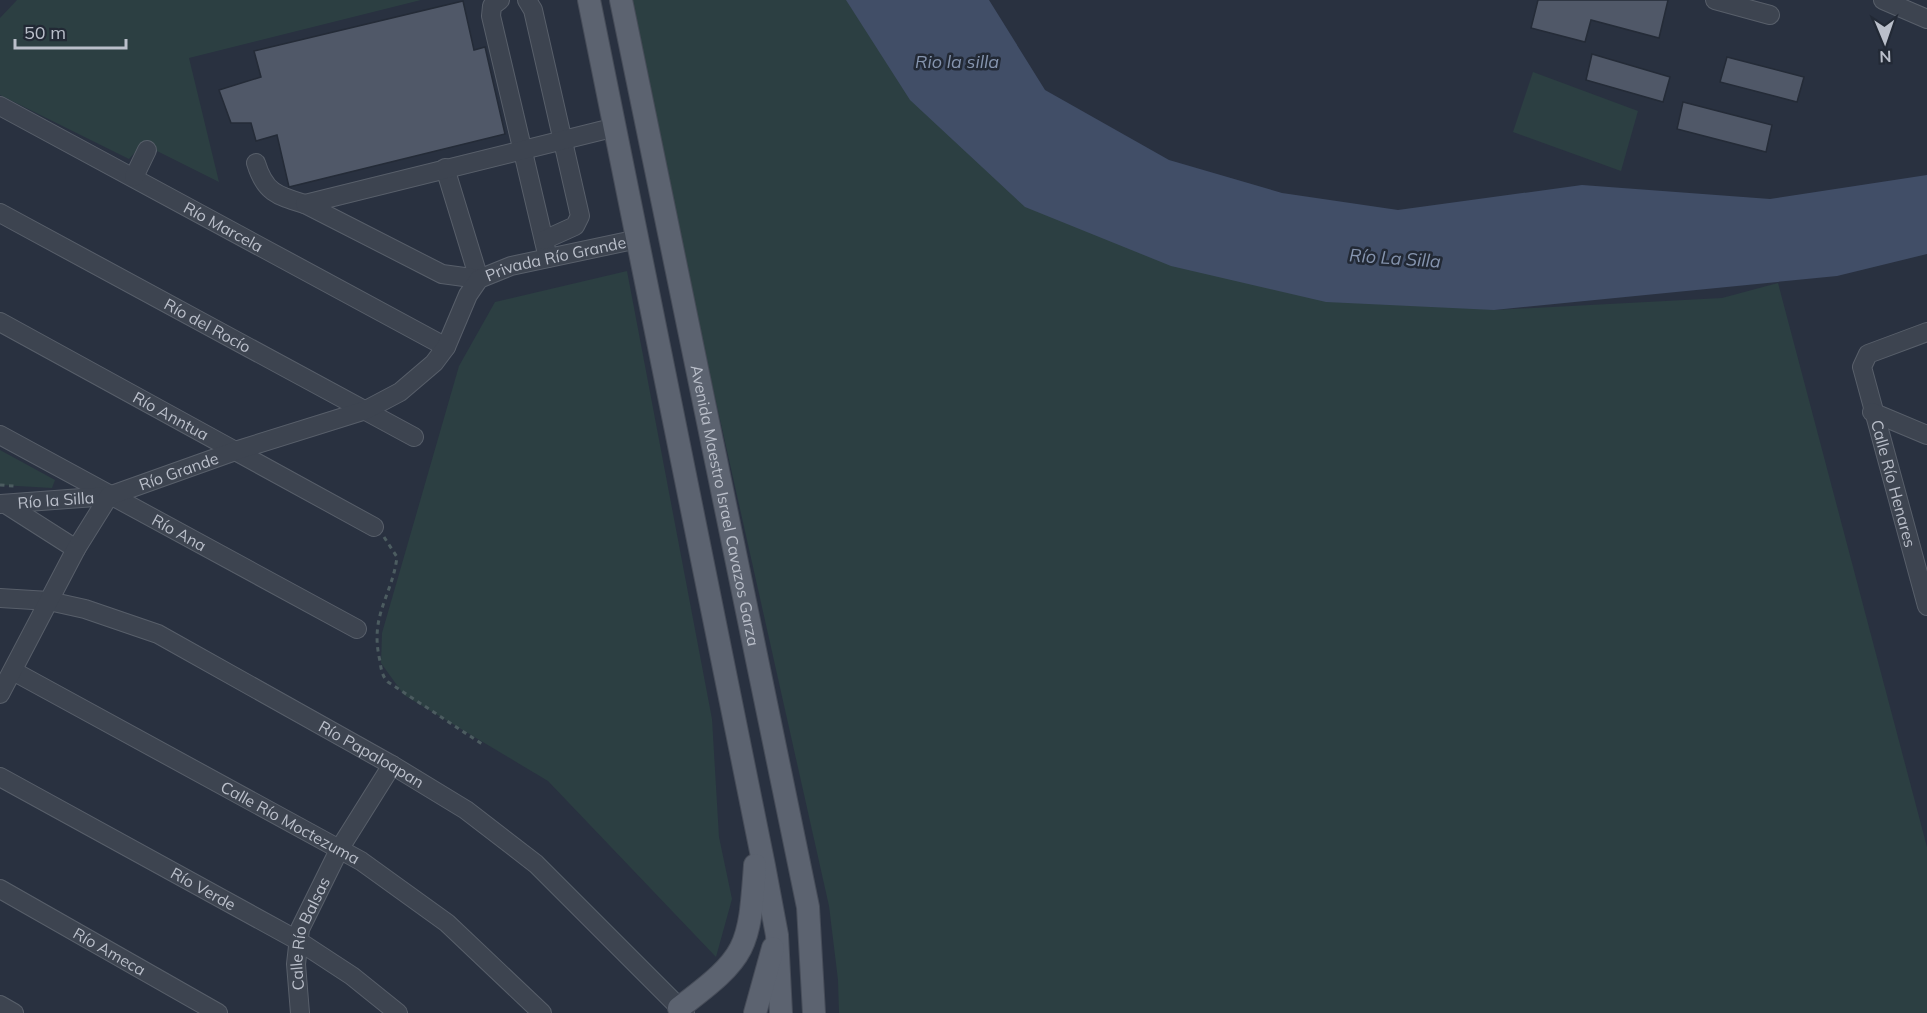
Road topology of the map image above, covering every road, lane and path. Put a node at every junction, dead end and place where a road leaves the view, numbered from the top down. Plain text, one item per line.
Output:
1 (500, 0) edge
2 (527, 0) edge
3 (589, 0) edge
4 (621, 0) edge
5 (1883, 0) edge
6 (1728, 2) edge
7 (1754, 5) edge
8 (1922, 11) edge
9 (1770, 15) dead end
10 (0, 106) edge
11 (616, 127) junction
12 (564, 140) junction
13 (147, 150) dead end
14 (523, 150) junction
15 (256, 163) dead end
16 (445, 168) junction
17 (134, 177) junction
18 (305, 204) junction
19 (0, 213) edge
20 (638, 239) junction
21 (544, 240) junction
22 (548, 258) junction
23 (479, 279) junction
24 (0, 322) edge
25 (1927, 332) edge
26 (446, 346) junction
27 (366, 410) junction
28 (1872, 412) junction
29 (0, 435) edge
30 (1927, 435) edge
31 (414, 437) dead end
32 (681, 448) junction
33 (238, 450) junction
34 (0, 485) edge
35 (21, 486) dead end
36 (110, 496) junction
37 (4, 504) edge
38 (725, 504) junction
39 (374, 527) joint
40 (1909, 543) junction
41 (1927, 548) edge
42 (76, 549) junction
43 (0, 598) edge
44 (49, 602) junction
45 (1927, 606) edge
46 (357, 629) dead end
47 (13, 671) junction
48 (0, 694) edge
49 (485, 746) dead end
50 (392, 765) junction
51 (0, 777) edge
52 (758, 833) junction
53 (340, 848) junction
54 (0, 889) edge
55 (777, 935) junction
56 (297, 940) junction
57 (0, 1005) edge
58 (679, 1011) edge
59 (14, 1013) edge
60 (218, 1013) edge
61 (300, 1013) edge
62 (398, 1013) edge
63 (542, 1013) edge
64 (755, 1013) edge
65 (781, 1013) edge
66 (814, 1013) edge

1 - 14 street
2 - 12 street
3 - 11 main road, Avenida Maestro Israel Cavazos Garza
4 - 38 main road, Avenida Maestro Israel Cavazos Garza
5 - 8 street
6 - 7 street
7 - 9 street
10 - 17 street, Río Marcela
11 - 12 street
11 - 20 main road, Avenida Maestro Israel Cavazos Garza
12 - 14 street
12 - 21 street
13 - 17 street
14 - 16 street
14 - 21 street
15 - 18 street
16 - 18 street
16 - 23 street
17 - 26 street, Río Marcela
18 - 23 street
19 - 27 street, Río del Rocío
20 - 22 street, Privada Río Grande
20 - 32 main road, Avenida Maestro Israel Cavazos Garza
21 - 22 street
22 - 23 street, Privada Río Grande
23 - 26 street, Privada Río Grande
24 - 33 street, Río Anntua
25 - 28 street, Calle Río Henares
26 - 27 street, Río Grande
27 - 31 street, Río del Rocío
27 - 33 street, Río Grande
28 - 30 street
28 - 40 street, Calle Río Henares
29 - 36 street, Río Ana
32 - 38 main road
32 - 52 main road, Avenida Maestro Israel Cavazos Garza
33 - 36 street, Río Grande
33 - 39 street, Río Anntua
34 - 35 path
36 - 37 street, Río la Silla
36 - 42 street
36 - 46 street, Río Ana
37 - 42 street
38 - 66 main road, Avenida Maestro Israel Cavazos Garza
39 - 49 path
40 - 41 street
40 - 45 street, Calle Río Henares
42 - 44 street
43 - 44 street, Río Papaloapan
44 - 47 street
44 - 50 street, Río Papaloapan
47 - 48 street
47 - 53 street, Calle Río Moctezuma
50 - 53 street, Calle Río Balsas
50 - 58 street, Río Papaloapan
51 - 56 street, Río Verde
52 - 55 main road, Avenida Maestro Israel Cavazos Garza
52 - 58 main road
53 - 56 street, Calle Río Balsas
53 - 63 street, Calle Río Moctezuma
54 - 60 street, Río Ameca
55 - 64 main road
55 - 65 main road, Avenida Maestro Israel Cavazos Garza
56 - 61 street, Calle Río Balsas
56 - 62 street, Río Verde
57 - 59 street

